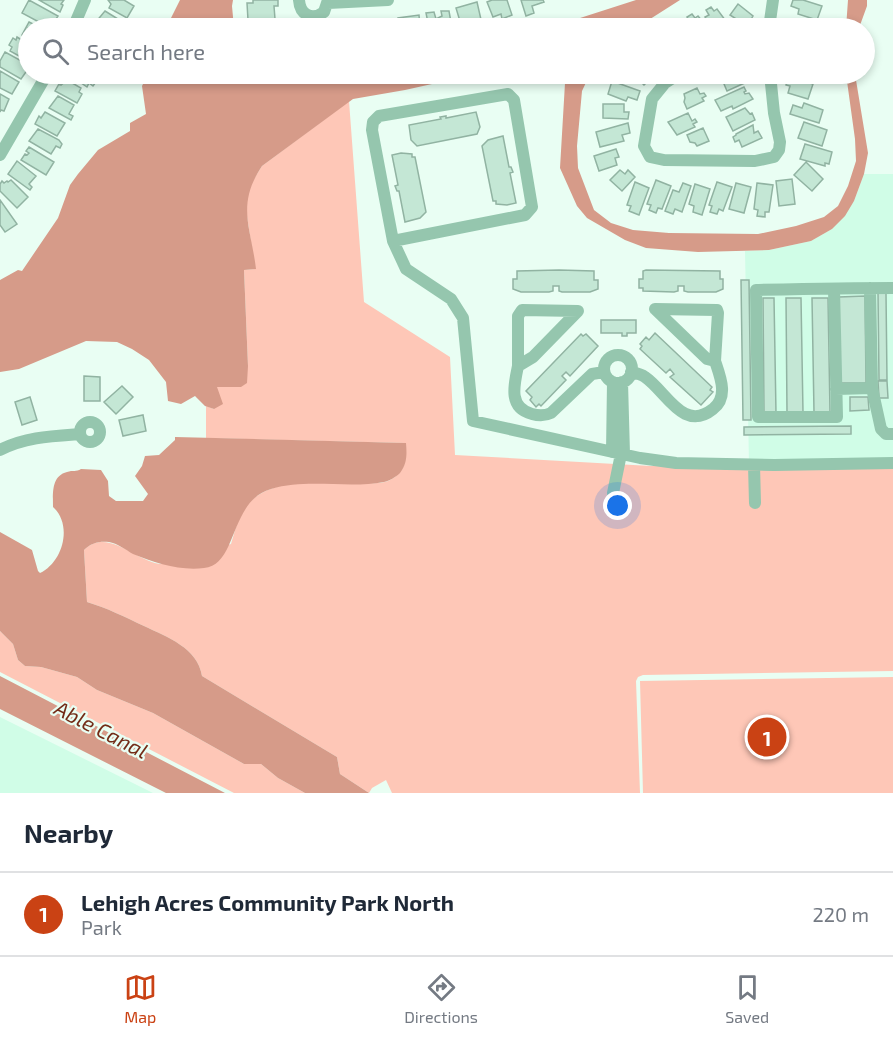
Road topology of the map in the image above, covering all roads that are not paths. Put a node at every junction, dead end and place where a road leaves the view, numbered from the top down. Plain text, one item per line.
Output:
1 (85, 0) edge
2 (299, 0) edge
3 (388, 0) edge
4 (773, 0) edge
5 (328, 1) edge
6 (78, 18) edge
7 (770, 18) edge
8 (41, 84) edge
9 (664, 84) edge
10 (771, 84) edge
11 (0, 155) edge
12 (393, 241) junction
13 (870, 288) junction
14 (893, 288) edge
15 (834, 289) junction
16 (715, 361) junction
17 (518, 366) junction
18 (604, 372) junction
19 (631, 372) junction
20 (617, 382) junction
21 (872, 388) junction
22 (836, 389) junction
23 (80, 434) dead end
24 (893, 434) edge
25 (0, 450) edge
26 (619, 454) junction
27 (893, 464) edge
28 (754, 465) junction
29 (613, 493) dead end
30 (755, 503) dead end

1 - 6 street
2 - 5 street
3 - 5 street
4 - 7 street
8 - 11 street
9 - 10 street
12 - 12 street
12 - 26 street
13 - 14 street
13 - 15 street
13 - 21 street
15 - 22 street
15 - 22 street
16 - 16 street
16 - 19 street
17 - 17 street
17 - 18 street
18 - 19 street
18 - 20 street
19 - 20 street
20 - 26 street
21 - 22 street
21 - 24 street
23 - 25 street
26 - 28 street
26 - 29 street
27 - 28 street
28 - 30 street

